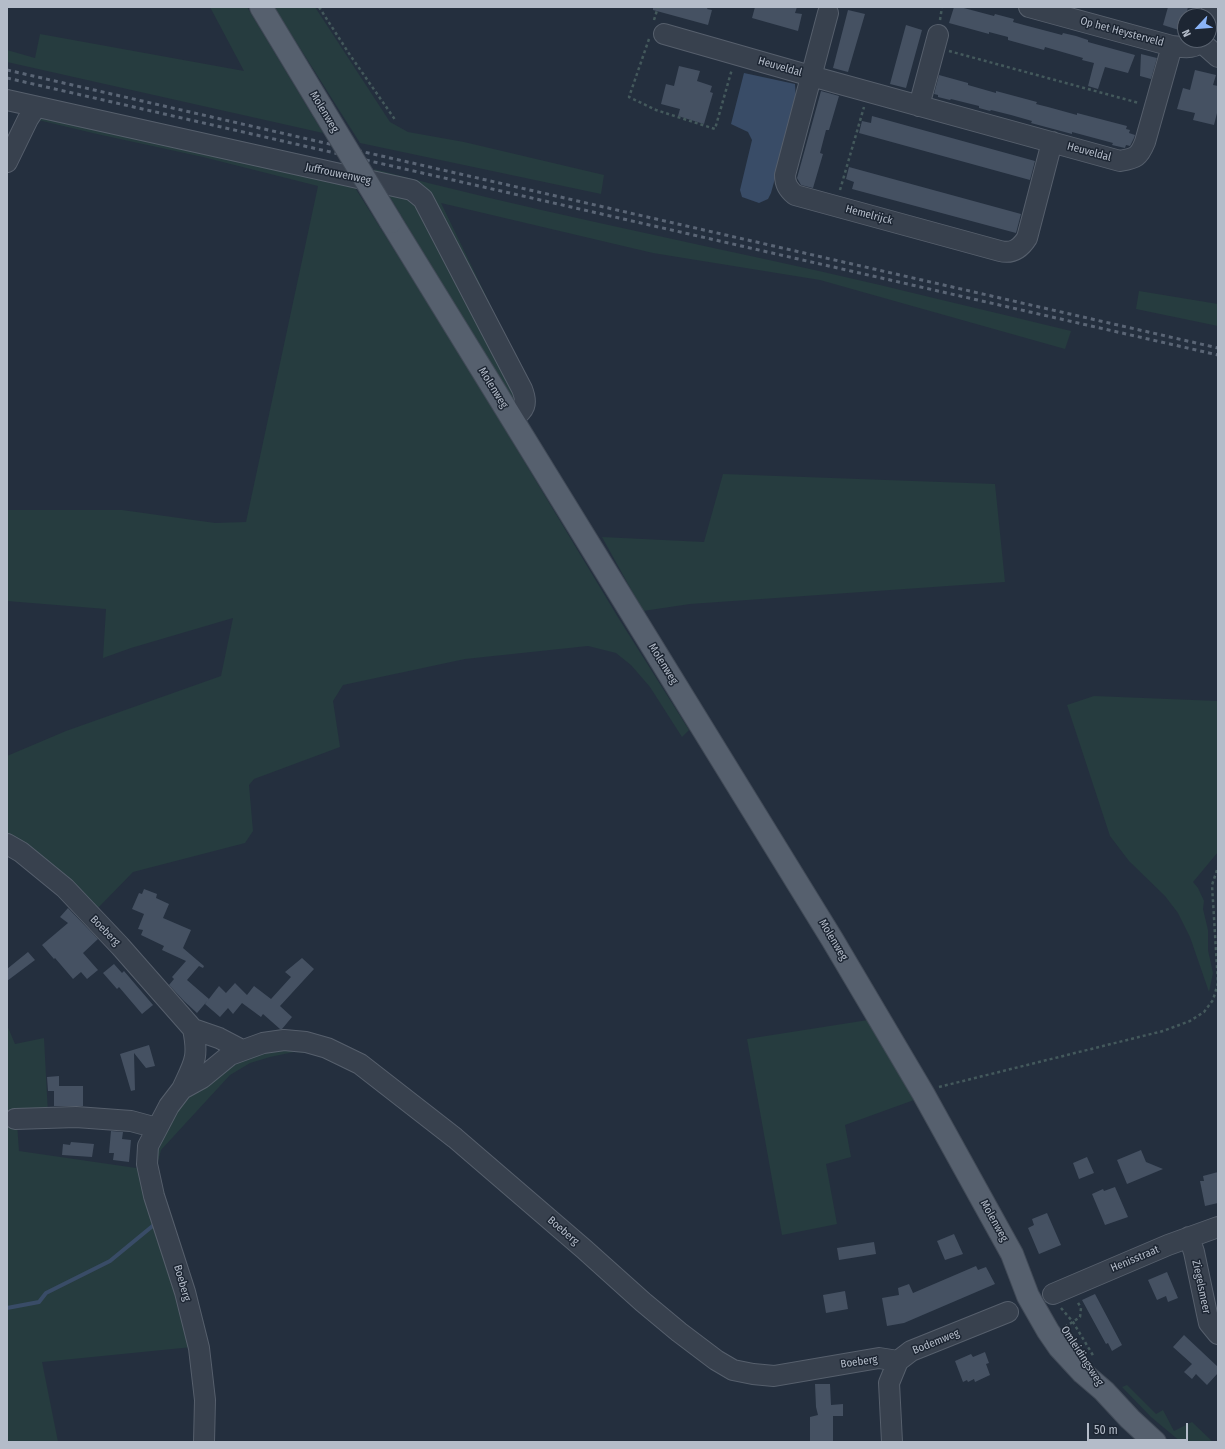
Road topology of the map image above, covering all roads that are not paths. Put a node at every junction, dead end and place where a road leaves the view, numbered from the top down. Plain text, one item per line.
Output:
1 (261, 7) edge
2 (1029, 7) edge
3 (828, 13) dead end
4 (1075, 13) edge
5 (656, 31) road end
6 (936, 41) road end
7 (1172, 46) junction
8 (1177, 47) edge
9 (1209, 48) edge
10 (1218, 57) edge
11 (811, 76) junction
12 (7, 100) edge
13 (919, 106) junction
14 (36, 107) junction
15 (1052, 142) junction
16 (7, 162) edge
17 (512, 419) junction
18 (7, 844) edge
19 (193, 1029) junction
20 (242, 1050) junction
21 (182, 1089) junction
22 (15, 1119) dead end
23 (157, 1128) junction
24 (1218, 1227) edge
25 (1189, 1237) junction
26 (1012, 1254) junction
27 (1053, 1294) dead end
28 (1008, 1312) dead end
29 (1048, 1331) joint
30 (1218, 1334) edge
31 (898, 1361) junction
32 (1104, 1391) junction
33 (204, 1442) edge
34 (892, 1442) edge
35 (1155, 1442) edge

1 - 17 main road, Molenweg, bridge
2 - 4 street, Op het Heysterveld
3 - 11 street, Hemelrijck
4 - 7 street, Op het Heysterveld
5 - 11 street, Heuveldal
6 - 13 street
7 - 8 street
7 - 15 street, Heuveldal
9 - 10 street
11 - 13 street, Heuveldal
11 - 15 street, Hemelrijck
12 - 14 street, Juffrouwenweg
13 - 15 street, Heuveldal
14 - 16 street
14 - 17 street, Juffrouwenweg
17 - 26 main road, Molenweg
18 - 19 street, Boeberg
19 - 20 street, Boeberg
19 - 21 street, Boeberg
20 - 21 street, Boeberg
20 - 31 street, Boeberg
21 - 23 street, Boeberg
22 - 23 street
23 - 33 street, Boeberg
24 - 25 street, Henisstraat
25 - 27 street, Henisstraat
25 - 30 street, Ziegelsmeer
26 - 29 main road, Molenweg
26 - 32 main road, Omleidingsweg
28 - 31 street, Bodemweg
29 - 32 main road, Omleidingsweg
31 - 34 street
32 - 35 main road

